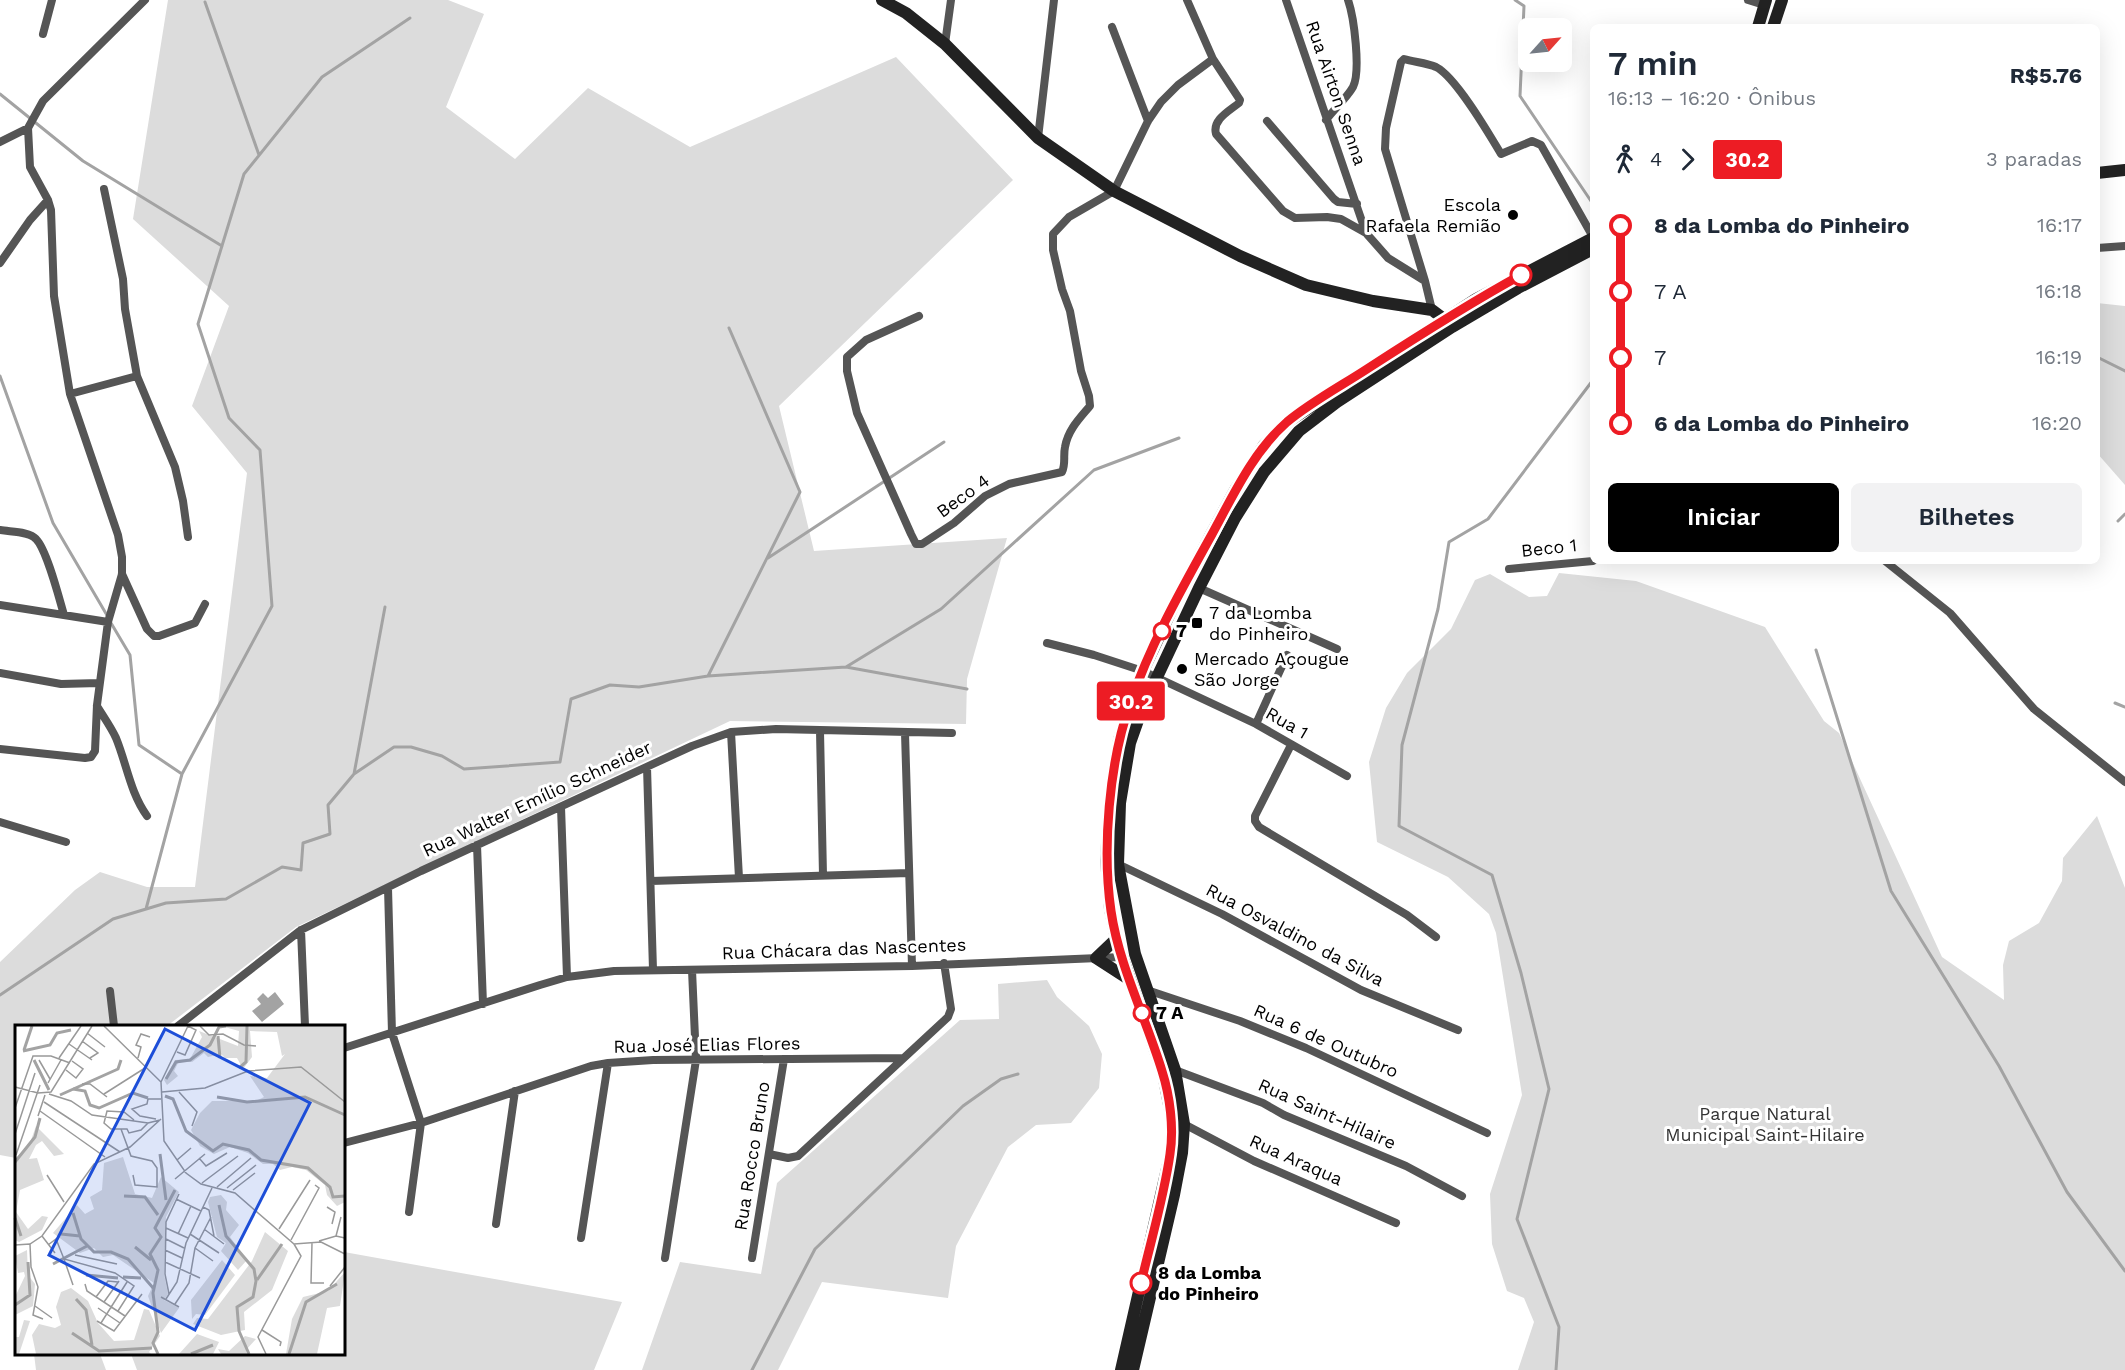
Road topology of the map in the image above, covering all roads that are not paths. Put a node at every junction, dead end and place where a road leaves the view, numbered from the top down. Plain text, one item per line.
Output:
1 (52, 0) edge
2 (145, 0) edge
3 (882, 0) edge
4 (951, 0) edge
5 (1054, 0) edge
6 (1187, 0) edge
7 (1286, 0) edge
8 (1348, 0) edge
9 (1748, 0) edge
10 (1782, 0) edge
11 (1765, 3) edge
12 (1759, 24) edge
13 (1774, 24) edge
14 (1112, 27) dead end
15 (43, 34) dead end
16 (945, 44) junction
17 (1213, 59) junction
18 (1326, 120) junction
19 (1148, 121) junction
20 (1267, 121) dead end
21 (28, 128) junction
22 (1038, 138) junction
23 (0, 142) edge
24 (2125, 170) edge
25 (2100, 172) edge
26 (104, 189) dead end
27 (1114, 191) junction
28 (48, 200) junction
29 (1357, 204) junction
30 (1590, 232) edge
31 (1366, 233) junction
32 (1590, 239) edge
33 (2125, 246) edge
34 (2100, 248) edge
35 (1590, 251) edge
36 (0, 263) edge
37 (1425, 281) junction
38 (1432, 310) junction
39 (919, 316) dead end
40 (1448, 323) junction
41 (137, 376) junction
42 (70, 394) junction
43 (0, 530) edge
44 (188, 537) dead end
45 (1590, 561) edge
46 (1889, 564) edge
47 (1509, 569) dead end
48 (122, 574) junction
49 (1199, 588) junction
50 (205, 604) dead end
51 (0, 605) edge
52 (64, 615) junction
53 (108, 622) junction
54 (1047, 643) dead end
55 (1337, 649) dead end
56 (1287, 655) dead end
57 (1143, 671) junction
58 (0, 673) edge
59 (1156, 677) junction
60 (99, 683) junction
61 (97, 705) junction
62 (1256, 724) junction
63 (820, 731) junction
64 (731, 732) junction
65 (904, 733) junction
66 (952, 733) dead end
67 (1291, 745) junction
68 (0, 749) edge
69 (647, 767) junction
70 (1347, 776) dead end
71 (2125, 782) edge
72 (561, 807) junction
73 (147, 816) dead end
74 (0, 822) edge
75 (66, 842) dead end
76 (477, 845) junction
77 (1118, 864) junction
78 (909, 873) junction
79 (823, 875) junction
80 (739, 878) junction
81 (651, 881) junction
82 (388, 888) junction
83 (301, 930) junction
84 (1436, 937) dead end
85 (1116, 939) junction
86 (1122, 957) junction
87 (1096, 958) junction
88 (944, 963) junction
89 (912, 966) junction
90 (653, 970) junction
91 (692, 970) junction
92 (567, 978) junction
93 (1130, 980) junction
94 (1147, 990) junction
95 (110, 991) dead end
96 (483, 1004) junction
97 (114, 1025) edge
98 (179, 1025) edge
99 (305, 1025) edge
100 (1458, 1030) dead end
101 (392, 1033) junction
102 (1166, 1041) junction
103 (345, 1048) edge
104 (903, 1058) junction
105 (784, 1059) junction
106 (696, 1060) junction
107 (608, 1063) junction
108 (1175, 1070) junction
109 (515, 1091) junction
110 (421, 1123) junction
111 (1184, 1124) junction
112 (1487, 1133) dead end
113 (345, 1143) edge
114 (769, 1154) junction
115 (1168, 1194) junction
116 (1462, 1196) dead end
117 (409, 1212) dead end
118 (496, 1224) dead end
119 (1396, 1224) dead end
120 (581, 1238) dead end
121 (665, 1258) dead end
122 (752, 1258) dead end
123 (1120, 1370) edge
124 (1132, 1370) edge

1 - 15 street
2 - 21 street
3 - 16 main road
4 - 16 street
5 - 22 street
6 - 17 street
7 - 18 street, Rua Airton Senna
8 - 18 street
9 - 11 street
10 - 13 main road
11 - 12 main road
14 - 19 street
16 - 22 main road
17 - 19 street
17 - 31 street
18 - 29 street, Rua Airton Senna
19 - 27 street
20 - 29 street
21 - 23 street
21 - 28 street
22 - 27 main road
24 - 25 main road
26 - 41 street
27 - 38 main road
27 - 39 street, Beco 4
28 - 36 street
28 - 42 street
29 - 31 street, Rua Airton Senna
30 - 37 street
31 - 37 street, Rua Airton Senna
32 - 40 main road
33 - 34 street
35 - 40 main road
37 - 38 street
38 - 40 main road
40 - 49 main road
40 - 57 main road
41 - 42 street
41 - 44 street
42 - 48 street
43 - 52 street
45 - 47 street, Beco 1
46 - 71 street
48 - 50 street
48 - 53 street
49 - 55 street
49 - 59 main road
51 - 52 street
52 - 53 street
53 - 60 street
54 - 57 street, Rua 1
56 - 62 street
57 - 59 street, Rua 1
57 - 85 main road
58 - 60 street
59 - 62 street, Rua 1
59 - 77 main road
60 - 61 street
61 - 68 street
61 - 73 street
62 - 67 street, Rua 1
63 - 64 street, Rua Walter Emílio Schneider
63 - 65 street, Rua Walter Emílio Schneider
63 - 79 street
64 - 69 street, Rua Walter Emílio Schneider
64 - 80 street
65 - 66 street, Rua Walter Emílio Schneider
65 - 78 street
67 - 70 street, Rua 1
67 - 84 street
69 - 72 street, Rua Walter Emílio Schneider
69 - 81 street
72 - 76 street, Rua Walter Emílio Schneider
72 - 92 street
74 - 75 street
76 - 82 street, Rua Walter Emílio Schneider
76 - 96 street
77 - 86 main road
77 - 94 main road
77 - 100 street, Rua Osvaldino da Silva
78 - 79 street
78 - 89 street
79 - 80 street
80 - 81 street
81 - 90 street
82 - 83 street, Rua Walter Emílio Schneider
82 - 101 street
83 - 98 street, Rua Walter Emílio Schneider
83 - 99 street
85 - 86 main road
85 - 87 main road
86 - 87 street, Rua Chácara das Nascentes
86 - 93 main road
86 - 102 main road
87 - 88 street, Rua Chácara das Nascentes
87 - 93 main road
88 - 89 street, Rua Chácara das Nascentes
88 - 104 street
89 - 91 street, Rua Chácara das Nascentes
90 - 91 street, Rua Chácara das Nascentes
90 - 92 street, Rua Chácara das Nascentes
91 - 106 street
92 - 96 street, Rua Chácara das Nascentes
93 - 115 main road
94 - 102 main road
94 - 112 street, Rua 6 de Outubro
95 - 97 street
96 - 101 street, Rua Chácara das Nascentes
101 - 103 street, Rua Chácara das Nascentes
101 - 110 street
102 - 108 main road
104 - 105 street, Rua José Elias Flores
104 - 114 street
105 - 106 street, Rua José Elias Flores
105 - 114 street, Rua Rocco Bruno
106 - 107 street, Rua José Elias Flores
106 - 121 street
107 - 109 street, Rua José Elias Flores
107 - 120 street
108 - 111 main road
108 - 116 street, Rua Saint-Hilaire
109 - 110 street, Rua José Elias Flores
109 - 118 street
110 - 113 street, Rua José Elias Flores
110 - 117 street
111 - 115 main road
111 - 119 street, Rua Araqua
114 - 122 street, Rua Rocco Bruno
115 - 123 main road
115 - 124 main road

